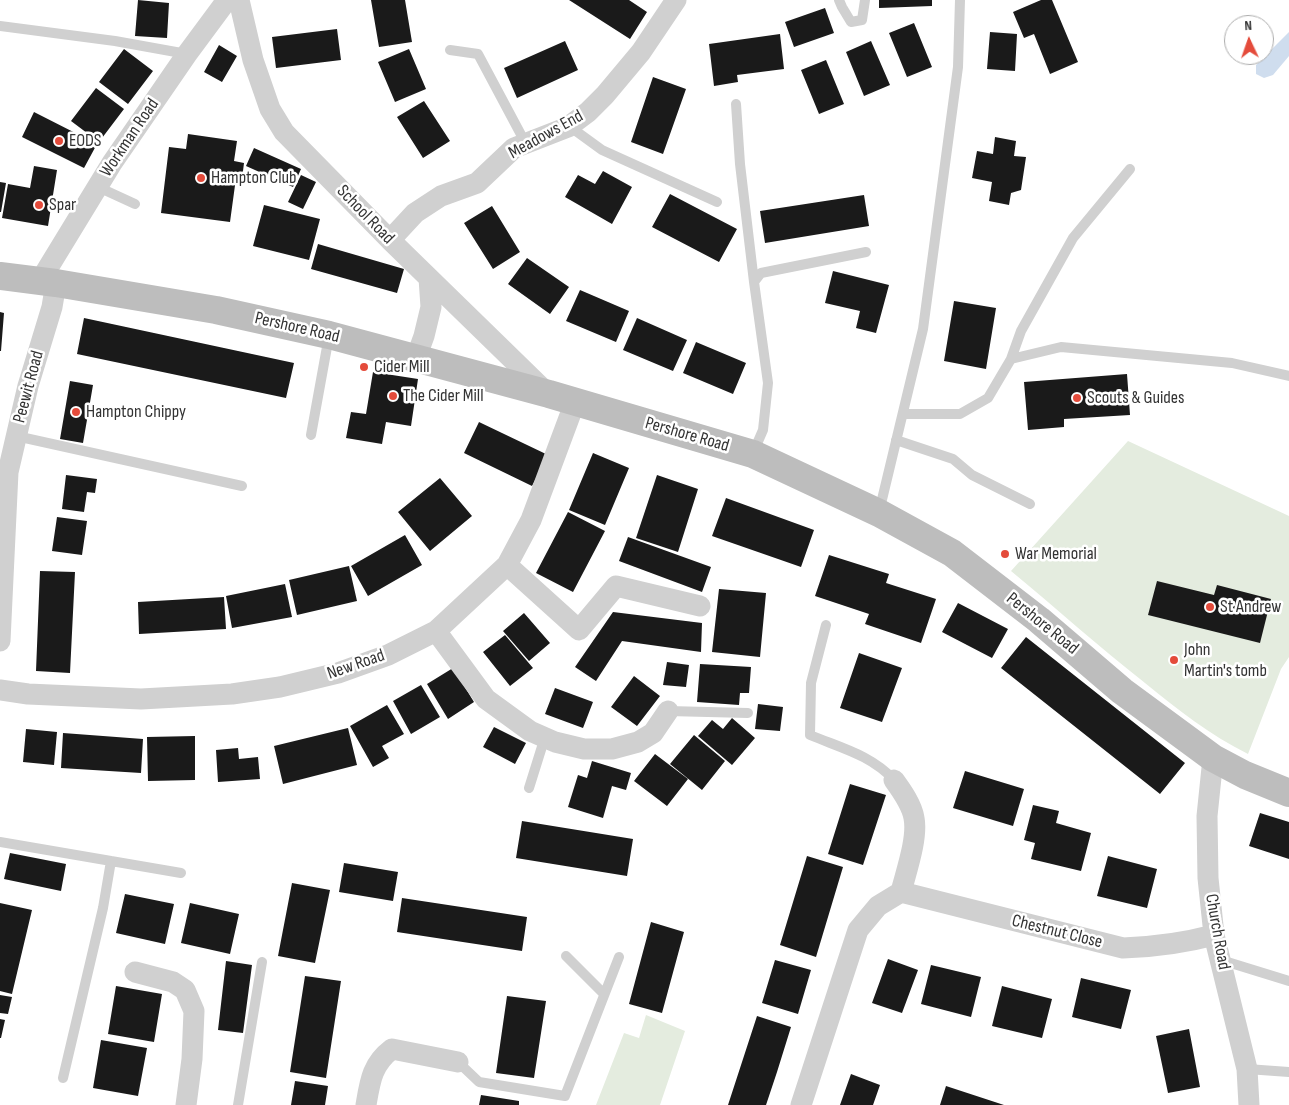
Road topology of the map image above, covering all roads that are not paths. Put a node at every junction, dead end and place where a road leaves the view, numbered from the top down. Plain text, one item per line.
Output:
1 (227, 0) edge
2 (239, 0) edge
3 (676, 0) edge
4 (839, 0) edge
5 (865, 0) edge
6 (960, 0) edge
7 (0, 26) edge
8 (450, 50) dead end
9 (187, 54) junction
10 (736, 104) dead end
11 (569, 126) junction
12 (526, 144) junction
13 (1130, 169) dead end
14 (98, 187) junction
15 (717, 202) dead end
16 (135, 204) dead end
17 (390, 240) junction
18 (866, 252) dead end
19 (0, 276) edge
20 (429, 278) junction
21 (48, 282) junction
22 (754, 282) junction
23 (329, 335) junction
24 (416, 358) junction
25 (1011, 359) junction
26 (1289, 376) edge
27 (549, 394) junction
28 (575, 402) junction
29 (904, 414) junction
30 (311, 435) dead end
31 (16, 436) junction
32 (896, 440) junction
33 (753, 454) junction
34 (4, 472) edge
35 (242, 486) dead end
36 (3, 498) edge
37 (1030, 504) dead end
38 (879, 513) junction
39 (507, 565) junction
40 (700, 606) dead end
41 (826, 625) dead end
42 (436, 631) junction
43 (0, 641) edge
44 (0, 690) edge
45 (668, 711) joint
46 (748, 713) dead end
47 (545, 737) junction
48 (1213, 758) junction
49 (894, 780) joint
50 (529, 788) dead end
51 (1289, 793) edge
52 (0, 842) edge
53 (111, 861) junction
54 (181, 873) dead end
55 (901, 892) junction
56 (1214, 935) junction
57 (566, 956) dead end
58 (619, 957) dead end
59 (1221, 960) junction
60 (262, 962) dead end
61 (135, 972) dead end
62 (1289, 981) edge
63 (604, 994) junction
64 (458, 1062) joint
65 (1247, 1068) junction
66 (1289, 1072) edge
67 (63, 1078) dead end
68 (186, 1105) edge
69 (238, 1105) edge
70 (366, 1105) edge
71 (801, 1105) edge
72 (1249, 1105) edge

1 - 9 street, Workman Road
2 - 17 street, School Road
3 - 11 street, Meadows End
4 - 5 lane
6 - 29 lane
7 - 9 lane
8 - 12 lane
9 - 14 street, Workman Road
10 - 22 lane
11 - 12 street, Meadows End
11 - 15 lane
12 - 17 street, Meadows End
13 - 25 lane
14 - 16 lane
14 - 21 street, Workman Road
17 - 20 street, School Road
18 - 22 lane
19 - 21 main road, Pershore Road
20 - 24 street
20 - 27 street, School Road
21 - 23 main road, Pershore Road
21 - 31 street, Peewit Road
22 - 33 lane
23 - 24 main road, Pershore Road
23 - 30 lane
24 - 27 main road, Pershore Road
25 - 26 lane
25 - 29 lane
27 - 28 main road, Pershore Road
28 - 33 main road, Pershore Road
28 - 39 street, New Road
29 - 32 lane
31 - 34 street, Peewit Road
31 - 35 lane
32 - 37 lane
32 - 38 lane
33 - 38 main road, Pershore Road
34 - 36 street, Peewit Road
36 - 43 street, Peewit Road
38 - 48 main road, Pershore Road
39 - 40 street
39 - 42 street, New Road
41 - 49 lane
42 - 44 street, New Road
42 - 47 street
45 - 46 lane
45 - 47 street
47 - 50 lane
48 - 51 main road, Pershore Road
48 - 56 street, Church Road
49 - 55 street
52 - 53 lane
53 - 54 lane
53 - 67 lane
55 - 56 street, Chestnut Close
55 - 71 street
56 - 59 street, Church Road
57 - 63 lane
58 - 63 lane
59 - 62 lane
59 - 65 street, Church Road
60 - 69 lane
61 - 68 street
63 - 64 lane
64 - 70 street
65 - 66 lane
65 - 72 street, Church Road

